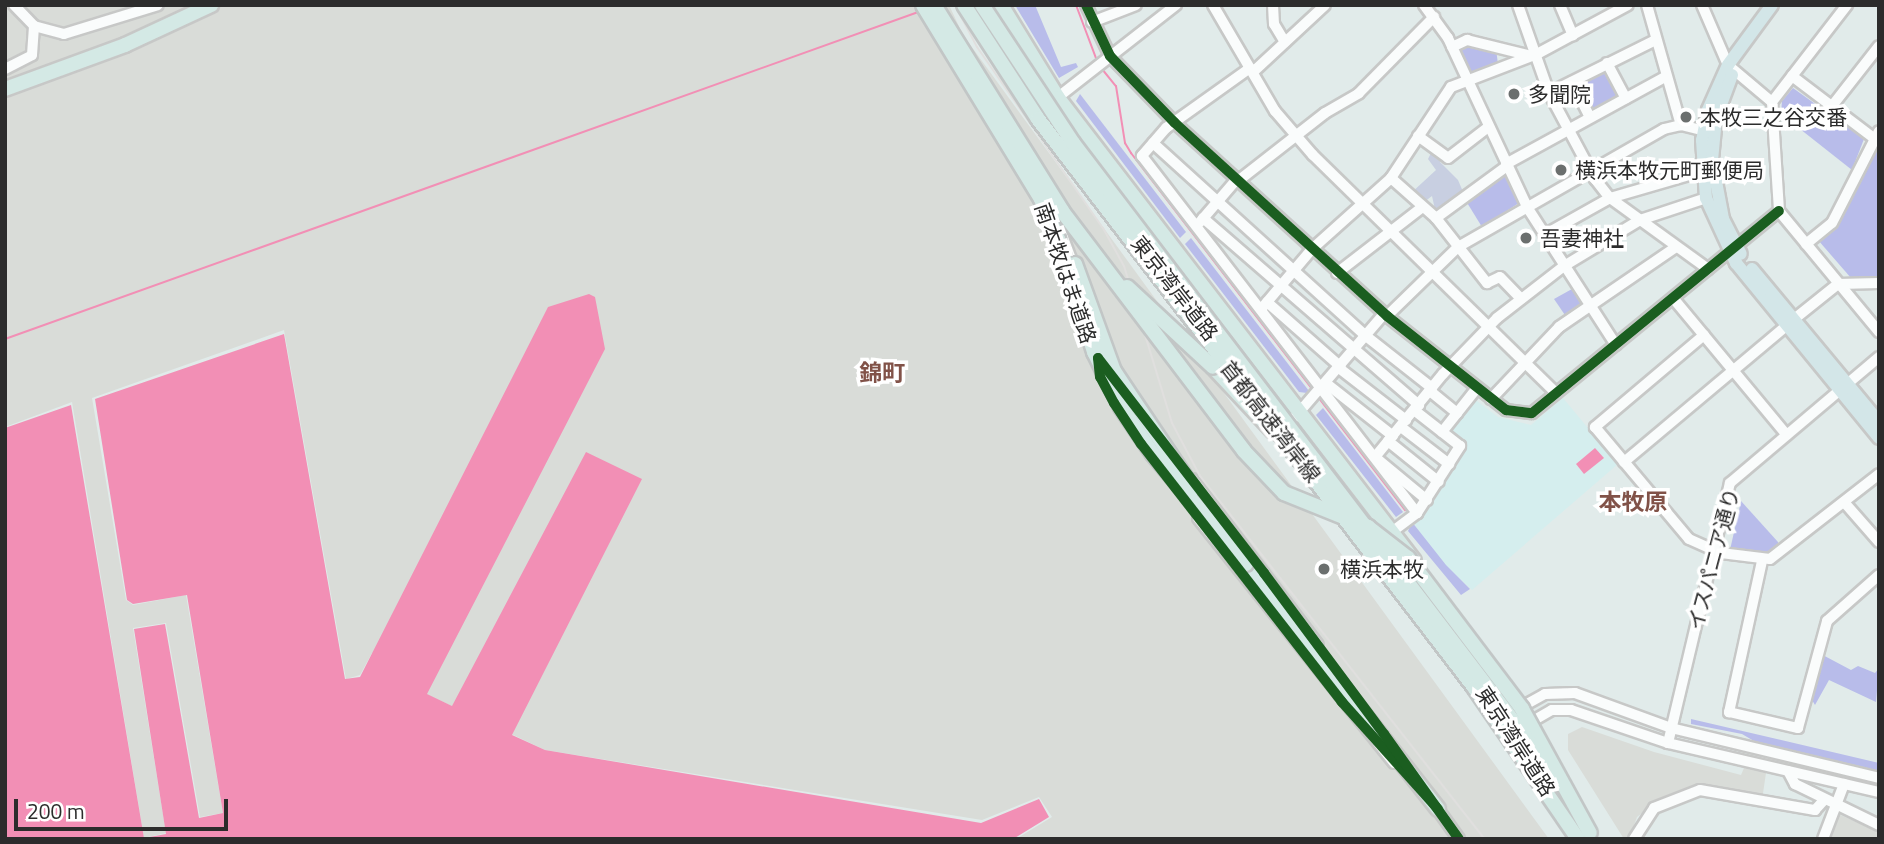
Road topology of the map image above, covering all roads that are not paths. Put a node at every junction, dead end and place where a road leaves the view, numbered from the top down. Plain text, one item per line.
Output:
1 (14, 5) edge
2 (158, 5) edge
3 (192, 5) edge
4 (211, 5) edge
5 (926, 5) edge
6 (934, 5) edge
7 (964, 5) edge
8 (976, 5) edge
9 (982, 5) edge
10 (1001, 5) edge
11 (1086, 5) edge
12 (1136, 5) edge
13 (1176, 5) edge
14 (1213, 5) edge
15 (1273, 5) edge
16 (1325, 5) edge
17 (1518, 5) edge
18 (1560, 5) edge
19 (1628, 5) edge
20 (1647, 5) edge
21 (1702, 5) edge
22 (1772, 5) edge
23 (1782, 5) edge
24 (1847, 5) edge
25 (1427, 6) edge
26 (1434, 17) junction
27 (1092, 22) junction
28 (34, 26) junction
29 (1573, 35) junction
30 (1656, 40) junction
31 (1285, 42) junction
32 (1879, 46) edge
33 (1452, 47) junction
34 (1534, 55) junction
35 (1103, 62) junction
36 (1607, 63) junction
37 (1731, 68) junction
38 (5, 69) edge
39 (1251, 70) junction
40 (1792, 76) junction
41 (1665, 77) junction
42 (1466, 79) junction
43 (5, 80) edge
44 (1572, 82) junction
45 (5, 89) edge
46 (1549, 93) junction
47 (1058, 98) junction
48 (1626, 98) junction
49 (1772, 102) junction
50 (1832, 106) junction
51 (988, 111) junction
52 (1040, 112) junction
53 (1590, 117) junction
54 (1175, 123) junction
55 (1681, 125) junction
56 (1487, 128) junction
57 (1569, 129) junction
58 (1708, 132) junction
59 (1296, 135) junction
60 (1877, 135) edge
61 (1418, 136) junction
62 (1153, 143) junction
63 (1506, 165) junction
64 (1703, 170) junction
65 (1590, 172) junction
66 (1391, 178) junction
67 (1238, 180) junction
68 (1609, 198) junction
69 (1706, 198) junction
70 (1217, 201) junction
71 (1362, 203) junction
72 (1527, 207) junction
73 (1421, 208) junction
74 (1779, 211) junction
75 (1436, 218) junction
76 (1640, 220) junction
77 (1200, 222) junction
78 (1389, 229) junction
79 (1544, 235) junction
80 (1806, 244) junction
81 (1458, 247) junction
82 (1676, 247) junction
83 (1312, 249) junction
84 (1732, 249) junction
85 (1564, 266) junction
86 (1708, 269) junction
87 (1292, 271) junction
88 (1429, 272) junction
89 (1337, 273) junction
90 (1879, 283) edge
91 (1838, 284) junction
92 (1280, 286) junction
93 (1673, 298) junction
94 (1521, 299) junction
95 (1264, 305) junction
96 (1591, 307) junction
97 (1386, 315) junction
98 (1789, 324) junction
99 (1489, 327) junction
100 (1879, 332) edge
101 (1703, 335) junction
102 (1366, 336) junction
103 (1616, 345) junction
104 (1353, 352) junction
105 (1879, 357) edge
106 (1098, 358) junction
107 (1527, 360) junction
108 (1340, 368) junction
109 (1451, 368) junction
110 (1733, 370) junction
111 (1325, 386) junction
112 (1842, 387) junction
113 (1477, 388) junction
114 (1431, 390) junction
115 (1556, 393) junction
116 (1491, 398) junction
117 (1417, 407) junction
118 (1302, 411) junction
119 (1457, 413) junction
120 (1879, 422) edge
121 (1403, 423) junction
122 (1284, 428) junction
123 (1442, 432) junction
124 (1785, 433) junction
125 (1879, 438) edge
126 (1390, 439) junction
127 (1295, 451) junction
128 (1375, 457) junction
129 (1624, 462) junction
130 (1449, 464) junction
131 (1879, 474) edge
132 (1439, 482) junction
133 (1427, 500) junction
134 (1844, 502) junction
135 (1417, 513) junction
136 (1393, 531) junction
137 (1879, 541) edge
138 (1713, 550) junction
139 (1762, 561) junction
140 (1246, 564) junction
141 (1879, 575) edge
142 (1520, 708) junction
143 (1505, 718) junction
144 (1530, 721) junction
145 (1671, 728) junction
146 (1515, 733) junction
147 (1668, 743) junction
148 (1788, 771) junction
149 (1858, 773) junction
150 (1879, 778) edge
151 (1844, 784) junction
152 (1856, 787) junction
153 (1879, 792) edge
154 (1824, 800) junction
155 (1836, 805) junction
156 (1438, 809) junction
157 (1879, 825) edge
158 (1587, 838) edge
159 (1459, 839) edge
160 (1634, 839) edge
161 (1823, 839) edge

1 - 28 street
2 - 28 street
3 - 43 highway
4 - 45 highway
5 - 51 highway, 南本牧はま道路, bridge
5 - 106 street
5 - 140 highway, 南本牧はま道路, bridge
6 - 158 highway, bridge
7 - 127 highway, 首都高速湾岸線, bridge
8 - 52 highway, 東京湾岸道路
9 - 158 highway, 首都高速湾岸線, bridge
10 - 47 highway, 東京湾岸道路
11 - 27 street
12 - 27 street
13 - 35 street
14 - 39 street
15 - 31 street
16 - 31 street
17 - 34 street
18 - 29 street
19 - 29 street
20 - 30 street
21 - 37 street
22 - 37 main road
23 - 37 main road
24 - 40 street
25 - 26 street
26 - 33 street
26 - 59 street
27 - 35 street
28 - 38 street
29 - 34 street
30 - 36 street
30 - 41 street
31 - 39 street
32 - 50 street
33 - 34 street
33 - 42 street
34 - 42 street
34 - 46 street
35 - 47 street
35 - 54 street
36 - 44 street
36 - 48 street
37 - 49 street
37 - 58 main road
39 - 54 street
39 - 59 street
40 - 49 street
40 - 50 street
41 - 48 street
41 - 55 street
42 - 56 street
42 - 61 street
44 - 46 street
44 - 53 street
46 - 57 street
47 - 52 street
47 - 118 highway, 東京湾岸道路
48 - 53 street
49 - 74 street
50 - 60 street
51 - 127 highway, bridge
51 - 140 highway, 南本牧はま道路, bridge
52 - 122 highway, 東京湾岸道路
53 - 57 street
54 - 62 street
54 - 67 street
55 - 58 street
55 - 65 street
56 - 61 street
56 - 63 street
57 - 63 street
57 - 65 street
58 - 64 main road
58 - 84 main road
59 - 67 street
59 - 71 street
60 - 80 street
61 - 66 street
62 - 70 street
62 - 77 street
63 - 72 street
63 - 75 street
64 - 68 street
64 - 69 main road
65 - 68 street
65 - 72 street
66 - 71 street
66 - 73 street
67 - 70 street
67 - 83 street
68 - 76 street
68 - 79 street
69 - 76 street
69 - 84 main road
70 - 77 street
70 - 87 street
71 - 78 street
71 - 83 street
72 - 79 street
72 - 81 street
73 - 75 street
73 - 78 street
74 - 80 street
74 - 84 street
75 - 81 street
76 - 82 street
76 - 85 street
77 - 92 street
77 - 95 street
78 - 88 street
78 - 89 street
79 - 85 street
80 - 91 street
81 - 88 street
81 - 94 street
82 - 86 street
82 - 96 street
83 - 87 street
83 - 89 street
84 - 86 street
84 - 98 main road
85 - 94 street
85 - 96 street
86 - 93 street
87 - 92 street
87 - 102 street
88 - 97 street
88 - 99 street
89 - 97 street
90 - 91 street
91 - 98 street
91 - 100 street
92 - 95 street
92 - 104 street
93 - 101 street
93 - 103 street
94 - 99 street
95 - 108 street
95 - 111 street
96 - 103 street
96 - 107 street
97 - 102 street
97 - 109 street
98 - 110 street
98 - 112 main road
99 - 107 street
99 - 109 street
101 - 110 street
101 - 129 street
102 - 104 street
102 - 114 street
103 - 115 street
104 - 108 street
104 - 117 street
105 - 112 street, イスパニア通り
106 - 156 street
106 - 156 street
107 - 115 street
107 - 116 street
108 - 111 street
108 - 121 street
109 - 113 street
109 - 114 street
110 - 124 street
110 - 129 street
111 - 118 street
111 - 126 street
111 - 128 street
112 - 120 main road
112 - 124 street, イスパニア通り
112 - 125 main road
113 - 116 street
113 - 119 street
114 - 117 street
114 - 119 street
115 - 116 street
117 - 121 street
117 - 123 street
118 - 122 street
118 - 136 highway, 東京湾岸道路
119 - 123 street
121 - 126 street
121 - 130 street
122 - 143 highway, 東京湾岸道路
123 - 130 street
124 - 138 street, イスパニア通り
126 - 128 street
126 - 132 street
127 - 158 highway, 首都高速湾岸線, bridge
128 - 133 street
128 - 135 street
129 - 138 street
130 - 132 street
131 - 134 street
132 - 133 street
133 - 135 street
134 - 137 street
134 - 139 street
135 - 136 street
136 - 142 highway, 東京湾岸道路
138 - 139 street
138 - 145 street, イスパニア通り
139 - 141 street
140 - 156 highway, 南本牧はま道路
142 - 143 street
142 - 144 highway, 東京湾岸道路
142 - 145 street
143 - 146 highway, 東京湾岸道路
144 - 146 street
144 - 147 street
144 - 158 highway, 東京湾岸道路
145 - 147 street, イスパニア通り
145 - 149 street
146 - 158 highway, 東京湾岸道路
147 - 148 street
148 - 151 street
148 - 154 street
149 - 150 street
149 - 152 street
151 - 152 street
151 - 155 street
152 - 153 street
154 - 155 street
154 - 160 street
155 - 157 street
155 - 161 street
156 - 159 street, 南本牧はま道路

